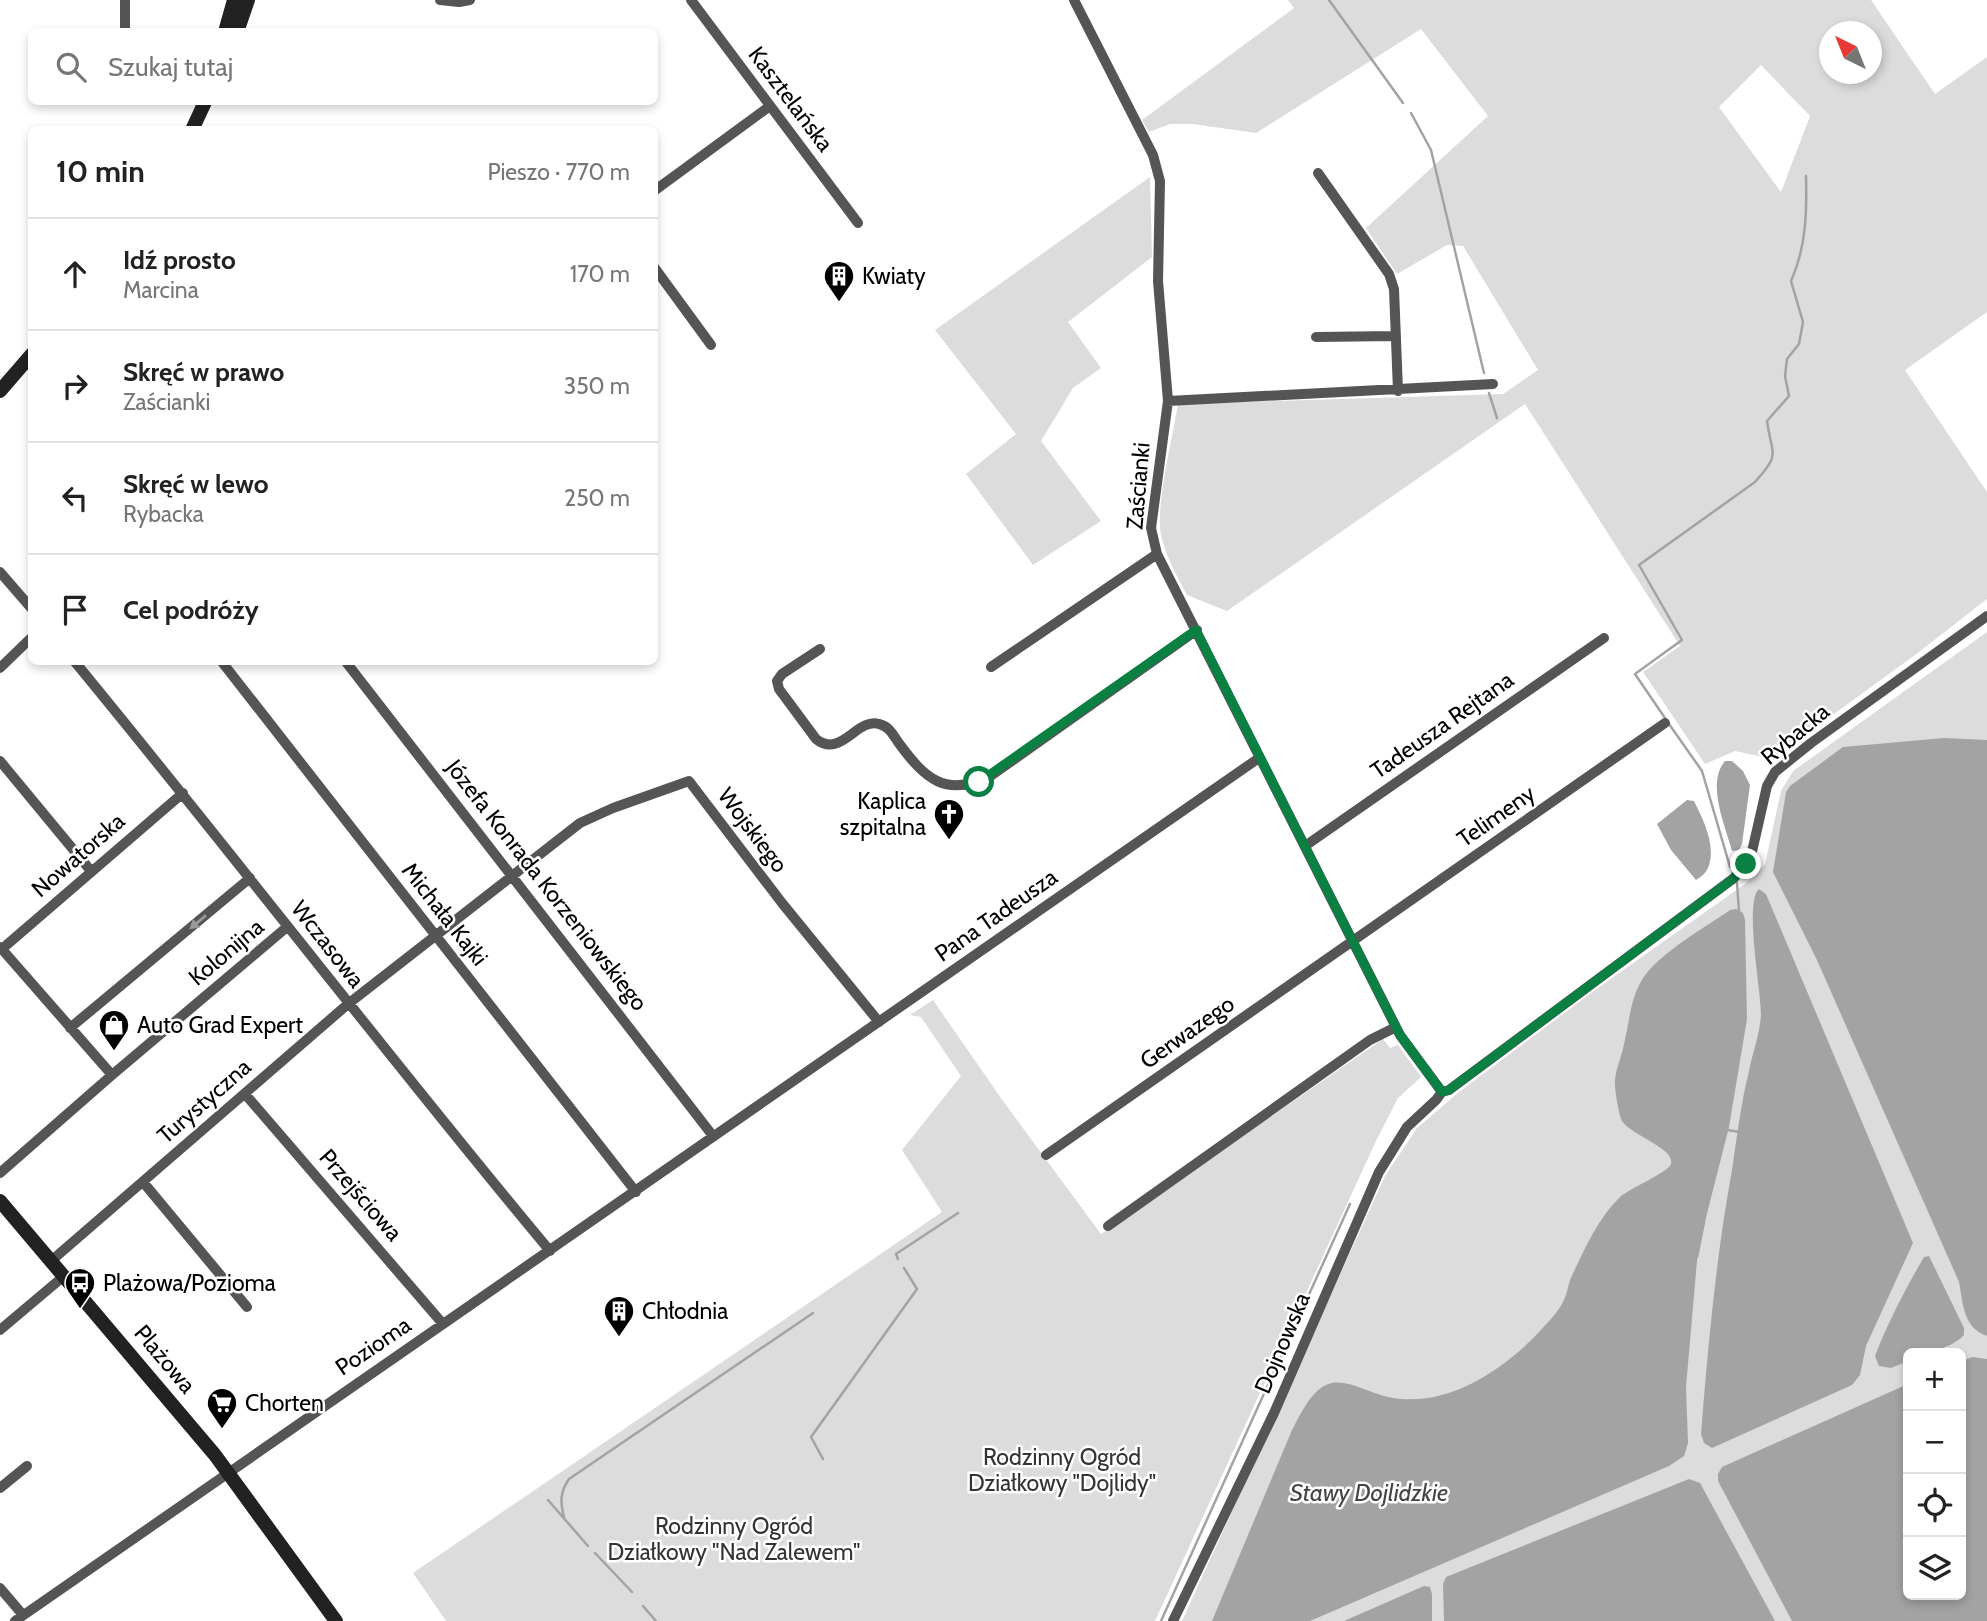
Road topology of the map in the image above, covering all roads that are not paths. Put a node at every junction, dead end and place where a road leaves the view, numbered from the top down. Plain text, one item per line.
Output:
1 (125, 0) edge
2 (234, 0) edge
3 (248, 0) edge
4 (440, 0) edge
5 (470, 0) edge
6 (691, 0) edge
7 (1074, 0) edge
8 (125, 28) edge
9 (226, 28) edge
10 (238, 28) edge
11 (204, 105) edge
12 (770, 106) junction
13 (194, 126) edge
14 (1318, 173) dead end
15 (658, 188) edge
16 (858, 223) dead end
17 (658, 272) edge
18 (1395, 336) junction
19 (1316, 337) dead end
20 (711, 345) dead end
21 (28, 359) edge
22 (1493, 384) dead end
23 (0, 391) edge
24 (1398, 391) junction
25 (1168, 401) junction
26 (1157, 554) junction
27 (0, 572) edge
28 (28, 604) edge
29 (1987, 615) edge
30 (1196, 630) junction
31 (1604, 638) dead end
32 (28, 641) edge
33 (820, 649) dead end
34 (77, 665) edge
35 (224, 665) edge
36 (348, 665) edge
37 (991, 667) dead end
38 (0, 668) edge
39 (1665, 723) dead end
40 (1259, 758) junction
41 (0, 761) edge
42 (183, 793) junction
43 (552, 845) joint
44 (1305, 846) junction
45 (91, 871) junction
46 (513, 876) junction
47 (250, 878) junction
48 (287, 928) junction
49 (435, 935) junction
50 (1352, 942) junction
51 (1, 948) edge
52 (348, 1004) junction
53 (879, 1022) junction
54 (1396, 1027) junction
55 (70, 1028) junction
56 (111, 1075) junction
57 (1442, 1092) junction
58 (245, 1094) junction
59 (755, 1106) joint
60 (713, 1136) junction
61 (1046, 1156) dead end
62 (0, 1172) edge
63 (143, 1181) junction
64 (636, 1192) junction
65 (0, 1201) edge
66 (1108, 1226) dead end
67 (550, 1251) junction
68 (51, 1261) junction
69 (64, 1276) junction
70 (247, 1307) dead end
71 (443, 1324) junction
72 (0, 1330) edge
73 (27, 1466) dead end
74 (228, 1472) junction
75 (0, 1488) edge
76 (0, 1588) edge
77 (19, 1618) edge
78 (336, 1621) edge
79 (1173, 1621) edge

1 - 8 street
2 - 9 street
3 - 10 street
4 - 5 street
6 - 12 street, Kasztelańska
7 - 25 street, Zaścianki
11 - 13 street
12 - 15 street
12 - 16 street, Kasztelańska
14 - 18 street
17 - 20 street
18 - 19 street
18 - 24 street
21 - 23 street
22 - 24 street
24 - 25 street
25 - 26 street, Zaścianki
26 - 30 street, Zaścianki
26 - 37 street
27 - 28 street
29 - 57 street, Rybacka
30 - 33 street
30 - 40 street, Zaścianki
31 - 44 street, Tadeusza Rejtana
32 - 38 street
34 - 42 street, Wczasowa
35 - 49 street, Michała Kajki
36 - 46 street, Józefa Konrada Korzeniowskiego
39 - 50 street, Telimeny
40 - 44 street, Zaścianki
40 - 53 street, Pana Tadeusza
41 - 45 street
42 - 45 street, Nowatorska
42 - 47 street, Wczasowa
43 - 46 street, Turystyczna
43 - 53 street, Wojskiego
44 - 50 street, Zaścianki
45 - 51 street, Nowatorska
46 - 49 street, Turystyczna
46 - 60 street, Józefa Konrada Korzeniowskiego
47 - 48 street, Wczasowa
47 -> 55 street
48 - 52 street, Wczasowa
48 - 56 street, Kolonijna
49 - 52 street, Turystyczna
49 - 64 street, Michała Kajki
50 - 54 street, Zaścianki
50 - 61 street, Gerwazego
51 - 55 street
52 - 58 street, Turystyczna
52 - 67 street, Wczasowa
53 - 59 street, Pana Tadeusza
54 - 57 street, Zaścianki
54 - 66 street
55 - 56 street
56 - 62 street, Kolonijna
57 - 79 street, Dojnowska
58 - 63 street, Turystyczna
58 - 71 street, Przejściowa
59 - 60 street, Pozioma
60 - 64 street, Pozioma
63 - 68 street, Turystyczna
63 - 70 street
64 - 67 street, Pozioma
65 - 68 street, Plażowa
67 - 71 street, Pozioma
68 - 69 street, Plażowa
69 - 72 street
69 - 74 street, Plażowa
71 - 74 street, Pozioma
73 - 75 street
74 - 77 street, Pozioma
74 - 78 street, Plażowa
76 - 77 street

